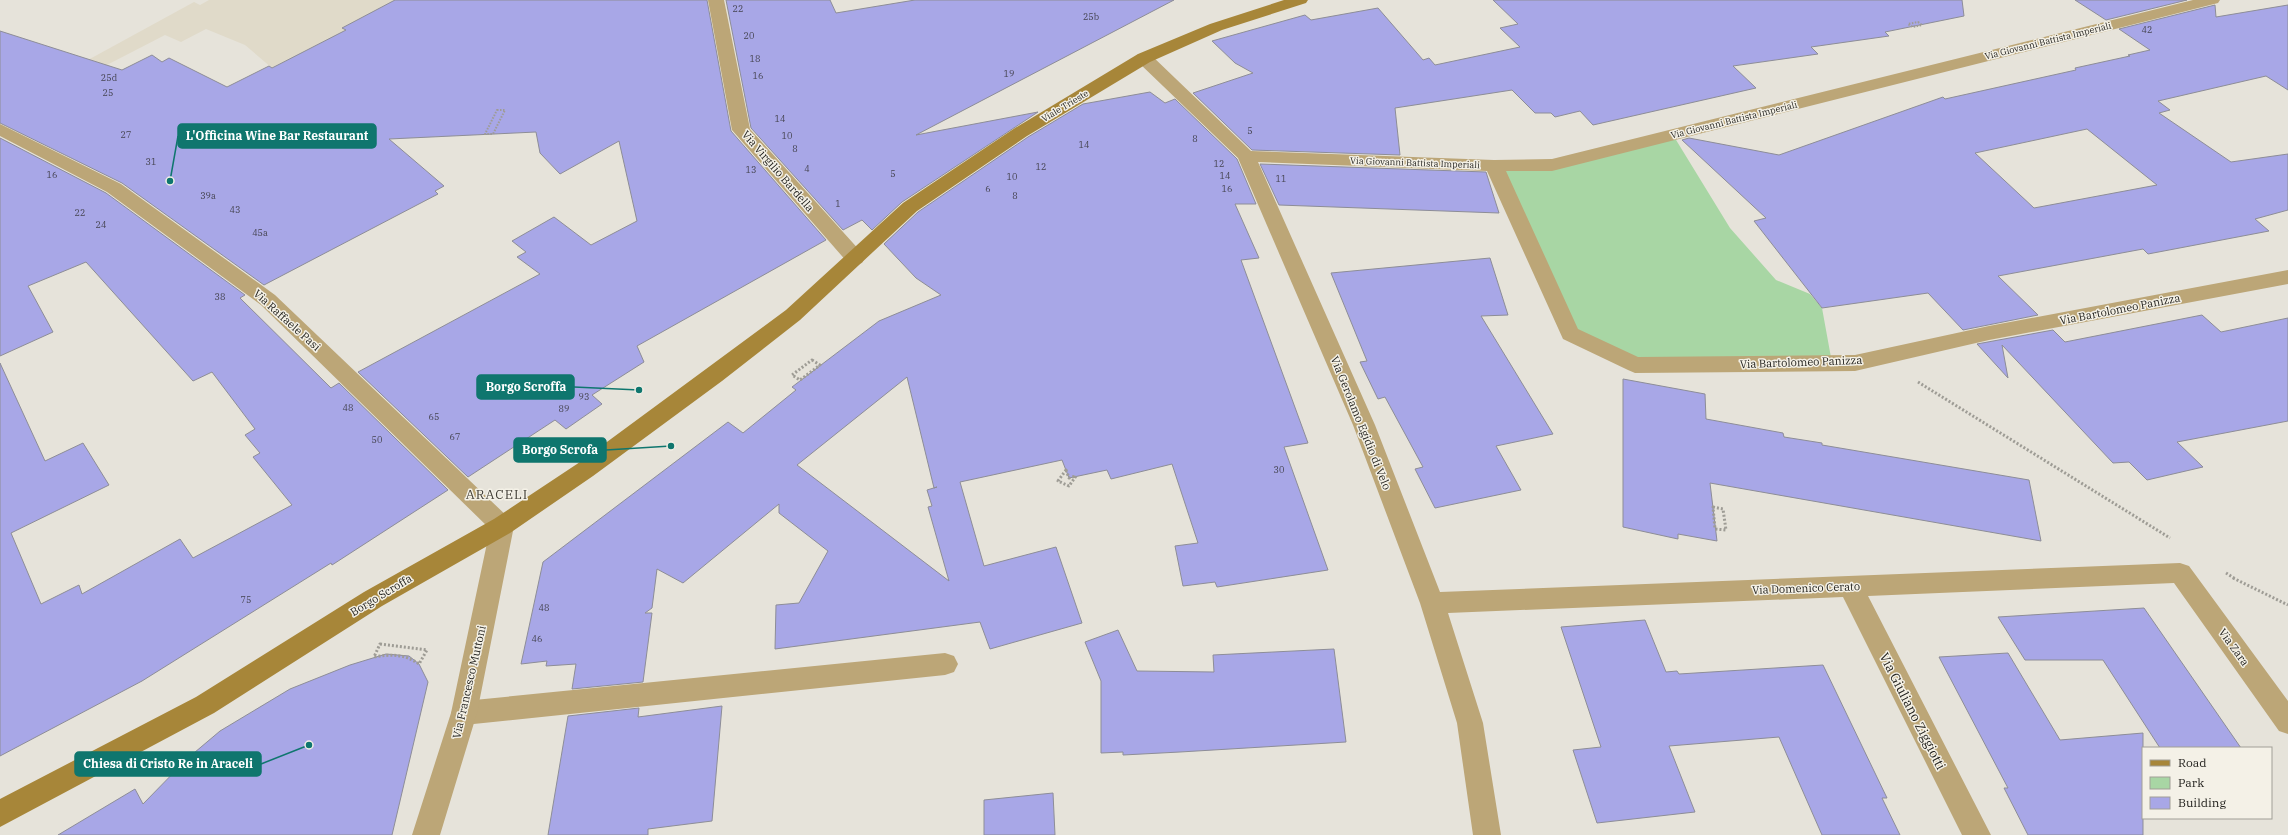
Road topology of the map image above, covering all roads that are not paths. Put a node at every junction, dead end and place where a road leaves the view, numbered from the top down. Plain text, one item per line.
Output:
1 (716, 0) edge
2 (1300, 0) edge
3 (2212, 0) edge
4 (1144, 58) junction
5 (0, 129) edge
6 (1246, 156) junction
7 (1494, 166) junction
8 (855, 258) junction
9 (2288, 277) edge
10 (502, 526) junction
11 (2180, 573) joint
12 (1850, 586) junction
13 (1432, 604) junction
14 (945, 664) dead end
15 (464, 713) junction
16 (2288, 722) edge
17 (0, 814) edge
18 (426, 835) edge
19 (1487, 835) edge
20 (1977, 835) edge

1 - 8 street, Via Virgilio Bardella
2 - 4 main road, Viale Trieste
3 - 7 street, Via Giovanni Battista Imperiali
4 - 6 street, Via Gerolamo Egidio di Velo
4 - 8 main road, Viale Trieste
5 - 10 street, Via Raffaele Pasi
6 - 7 street, Via Giovanni Battista Imperiali
6 - 13 street, Via Gerolamo Egidio di Velo
7 - 9 street, Via Bartolomeo Panizza
8 - 10 main road, Borgo Scroffa
10 - 15 street, Via Francesco Muttoni
10 - 17 main road, Borgo Scroffa
11 - 12 street, Via Domenico Cerato
11 - 16 street, Via Zara
12 - 13 street, Via Domenico Cerato
12 - 20 street, Via Giuliano Ziggiotti
13 - 19 street, Via Gerolamo Egidio di Velo
14 - 15 street
15 - 18 street, Via Francesco Muttoni

